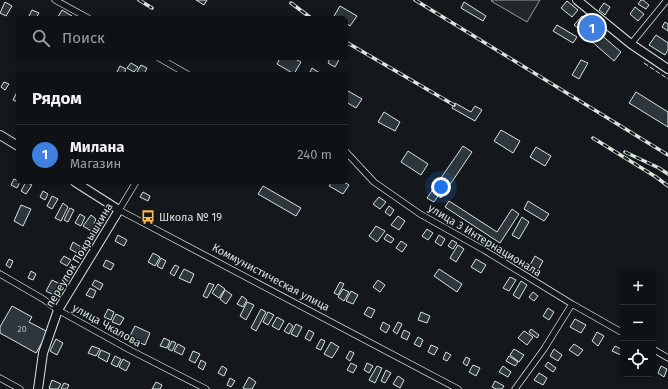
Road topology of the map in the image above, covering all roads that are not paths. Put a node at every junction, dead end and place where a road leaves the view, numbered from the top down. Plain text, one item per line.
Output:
1 (56, 0) edge
2 (577, 0) edge
3 (667, 0) edge
4 (84, 16) edge
5 (631, 44) junction
6 (162, 60) edge
7 (668, 69) edge
8 (184, 72) edge
9 (0, 135) edge
10 (16, 145) edge
11 (348, 154) edge
12 (78, 184) edge
13 (135, 184) edge
14 (119, 210) junction
15 (0, 274) edge
16 (572, 304) junction
17 (58, 310) junction
18 (620, 331) edge
19 (656, 351) edge
20 (668, 358) edge
21 (0, 378) edge
22 (20, 389) edge
23 (38, 389) edge
24 (206, 389) edge
25 (458, 389) edge
26 (515, 389) edge

1 - 4 street
2 - 5 street
3 - 5 street
5 - 7 street
6 - 8 street
9 - 10 street
11 - 16 street, улица 3 Интернационала
12 - 14 street, Коммунистическая улица
13 - 14 street, переулок Покрышкина
14 - 17 street, переулок Покрышкина
14 - 25 street, Коммунистическая улица
15 - 17 street, улица Чкалова
16 - 18 street, улица 3 Интернационала
16 - 26 street
17 - 23 street, переулок Покрышкина
17 - 24 street, улица Чкалова
19 - 20 street
21 - 22 street

